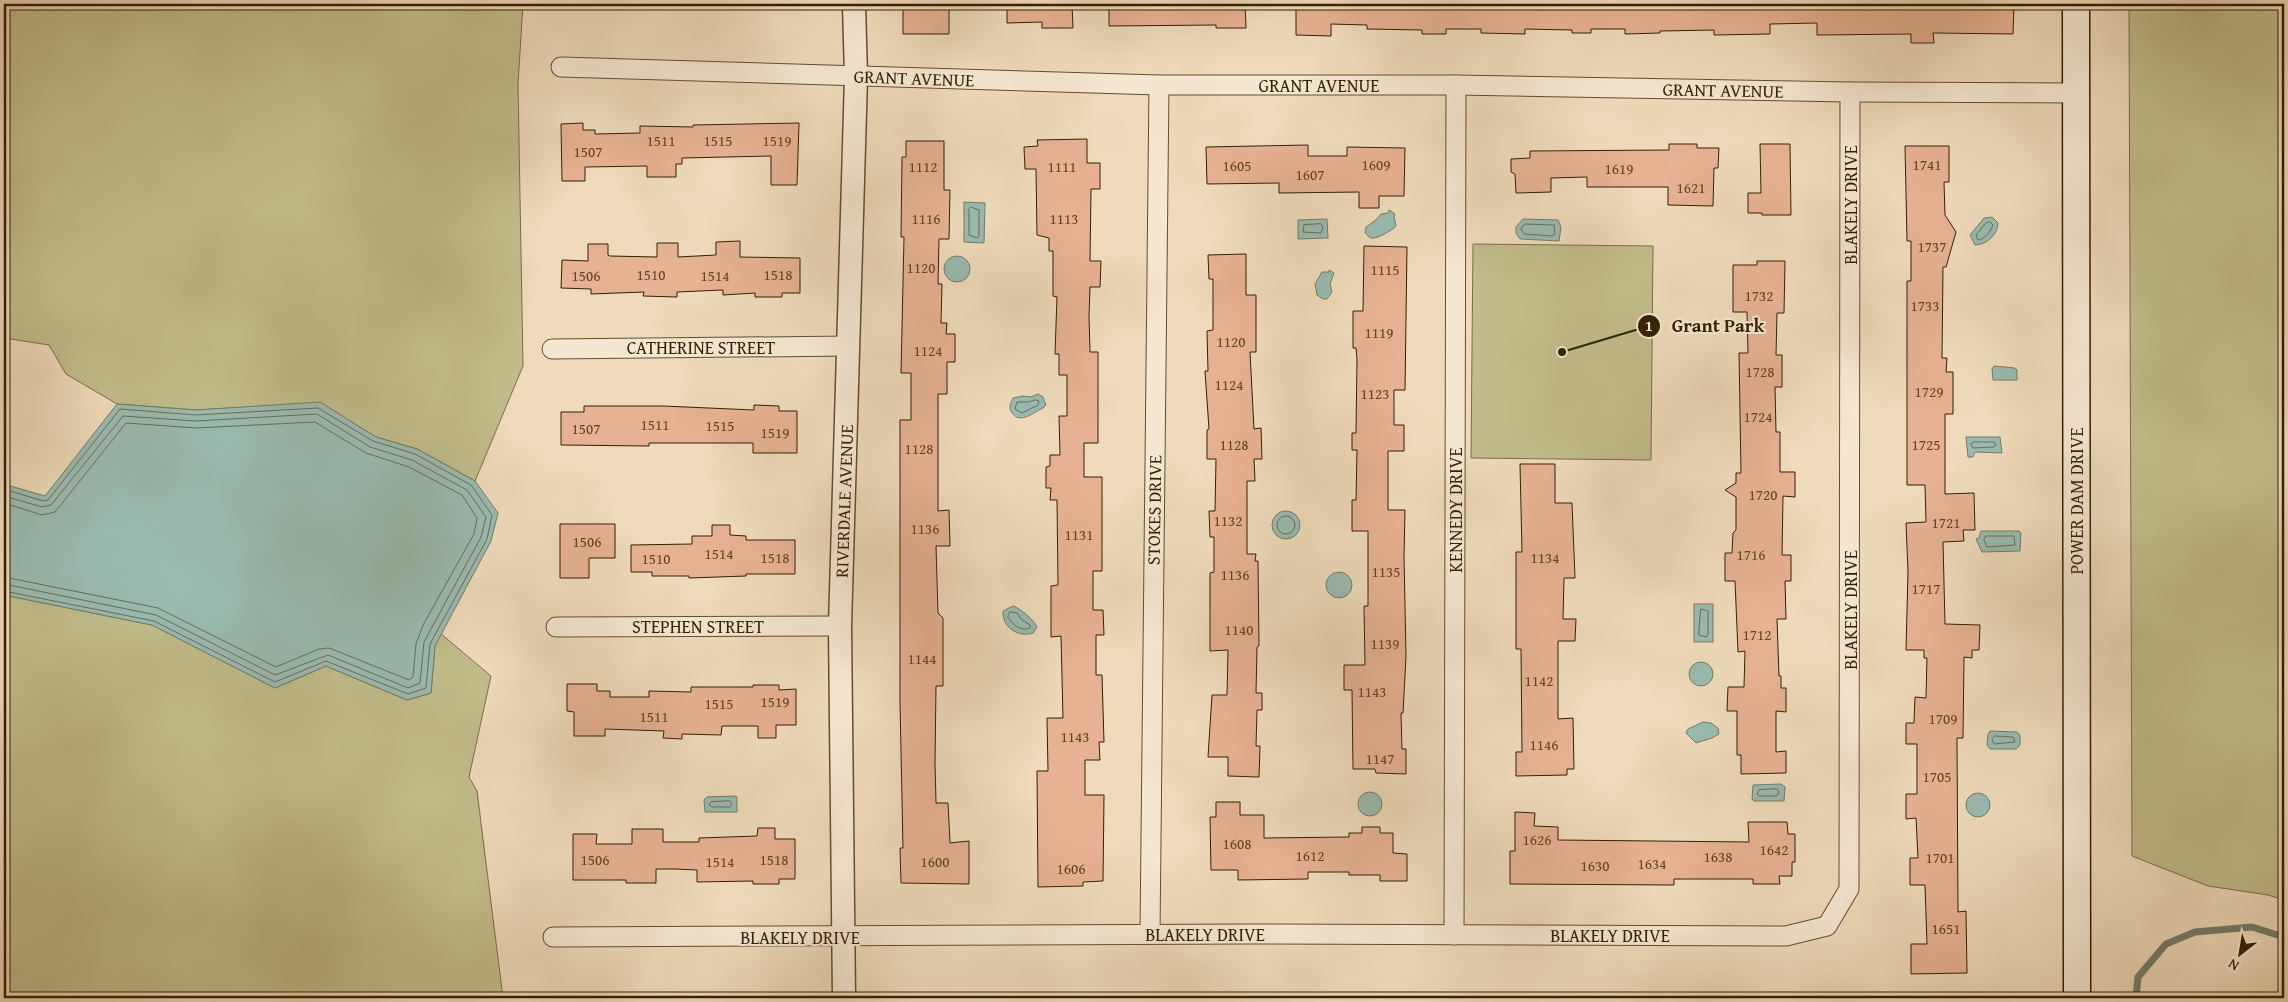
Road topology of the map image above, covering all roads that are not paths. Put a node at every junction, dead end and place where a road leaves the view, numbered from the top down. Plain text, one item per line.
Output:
1 (854, 4) edge
2 (2076, 4) edge
3 (561, 66) dead end
4 (856, 77) junction
5 (1159, 85) junction
6 (1456, 85) junction
7 (1850, 92) junction
8 (2076, 93) junction
9 (849, 346) junction
10 (552, 348) dead end
11 (840, 626) junction
12 (556, 627) dead end
13 (1150, 934) junction
14 (1454, 935) junction
15 (552, 937) dead end
16 (843, 937) junction
17 (844, 998) edge
18 (2077, 998) edge

1 - 4 street, RIVERDALE AVENUE
2 - 8 main road, POWER DAM DRIVE
3 - 4 street, GRANT AVENUE
4 - 5 street, GRANT AVENUE
4 - 9 street, RIVERDALE AVENUE
5 - 6 street, GRANT AVENUE
5 - 13 street, STOKES DRIVE
6 - 7 street, GRANT AVENUE
6 - 14 street, KENNEDY DRIVE
7 - 8 street, GRANT AVENUE
7 - 14 street, BLAKELY DRIVE
8 - 18 main road, POWER DAM DRIVE
9 - 10 street, CATHERINE STREET
9 - 11 street, RIVERDALE AVENUE
11 - 12 street, STEPHEN STREET
11 - 16 street, RIVERDALE AVENUE
13 - 14 street, BLAKELY DRIVE
13 - 16 street, BLAKELY DRIVE
15 - 16 street, BLAKELY DRIVE
16 - 17 street, RIVERDALE AVENUE

